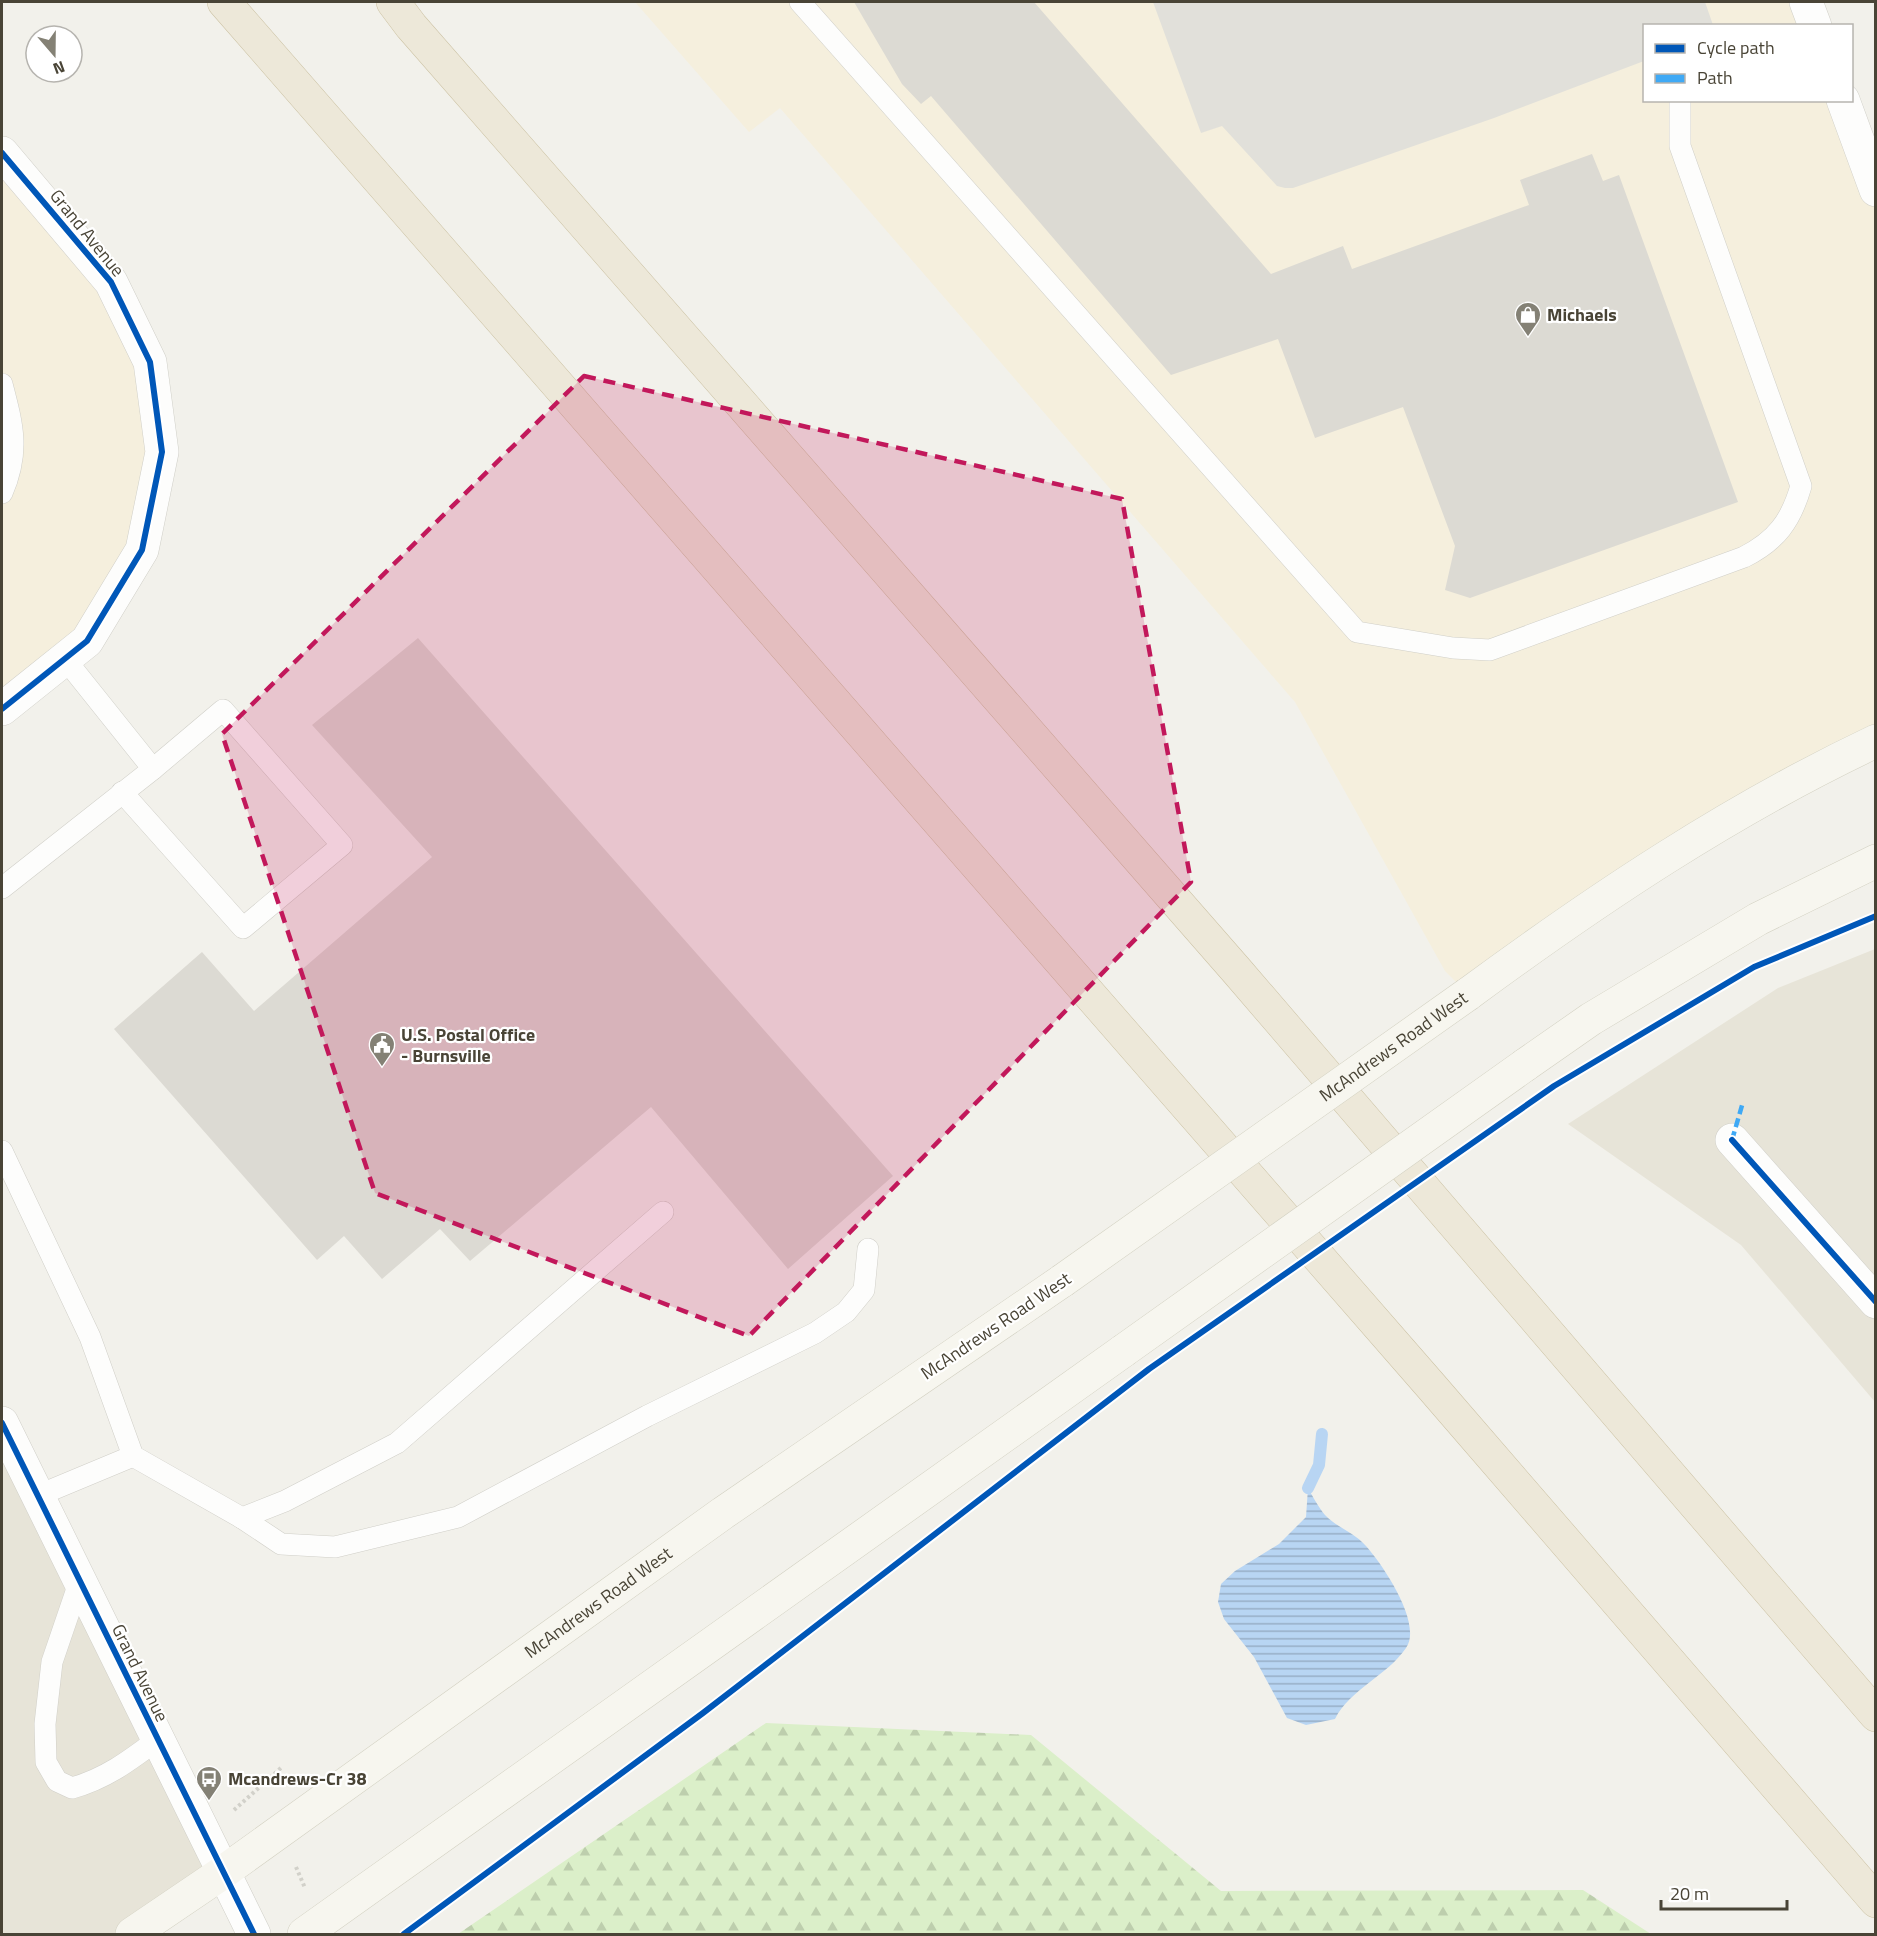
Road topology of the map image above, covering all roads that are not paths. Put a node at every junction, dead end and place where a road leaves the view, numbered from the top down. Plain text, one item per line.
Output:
1 (224, 2) edge
2 (393, 2) edge
3 (800, 2) edge
4 (1806, 2) edge
5 (1814, 24) edge
6 (1680, 102) edge
7 (1844, 102) edge
8 (2, 153) edge
9 (1875, 190) edge
10 (2, 384) edge
11 (2, 493) edge
12 (65, 659) junction
13 (2, 709) edge
14 (1875, 741) edge
15 (153, 769) junction
16 (122, 792) junction
17 (1875, 861) edge
18 (2, 888) edge
19 (1732, 1140) dead end
20 (2, 1151) edge
21 (663, 1212) dead end
22 (868, 1249) dead end
23 (1875, 1302) edge
24 (2, 1423) edge
25 (134, 1456) junction
26 (37, 1496) junction
27 (242, 1518) junction
28 (79, 1583) junction
29 (1875, 1715) edge
30 (157, 1740) junction
31 (222, 1873) junction
32 (1875, 1901) edge
33 (132, 1935) edge
34 (254, 1935) edge
35 (304, 1935) edge

1 - 32 highway
2 - 29 highway
3 - 6 lane
4 - 5 street
7 - 9 street
8 - 12 street, Grand Avenue
10 - 11 lane
12 - 13 street, Grand Avenue
12 - 15 lane
14 - 31 main road, McAndrews Road West, bridge
15 - 16 lane
15 - 16 lane
16 - 18 lane
17 - 35 main road, bridge
19 - 23 street
20 - 25 lane
21 - 27 lane
22 - 27 lane
24 - 26 street, Grand Avenue
25 - 26 lane
25 - 27 lane
26 - 28 street, Grand Avenue
28 - 30 street, Grand Avenue
28 - 30 lane
30 - 31 street, Grand Avenue
31 - 33 main road, McAndrews Road West
31 - 34 street, Grand Avenue

